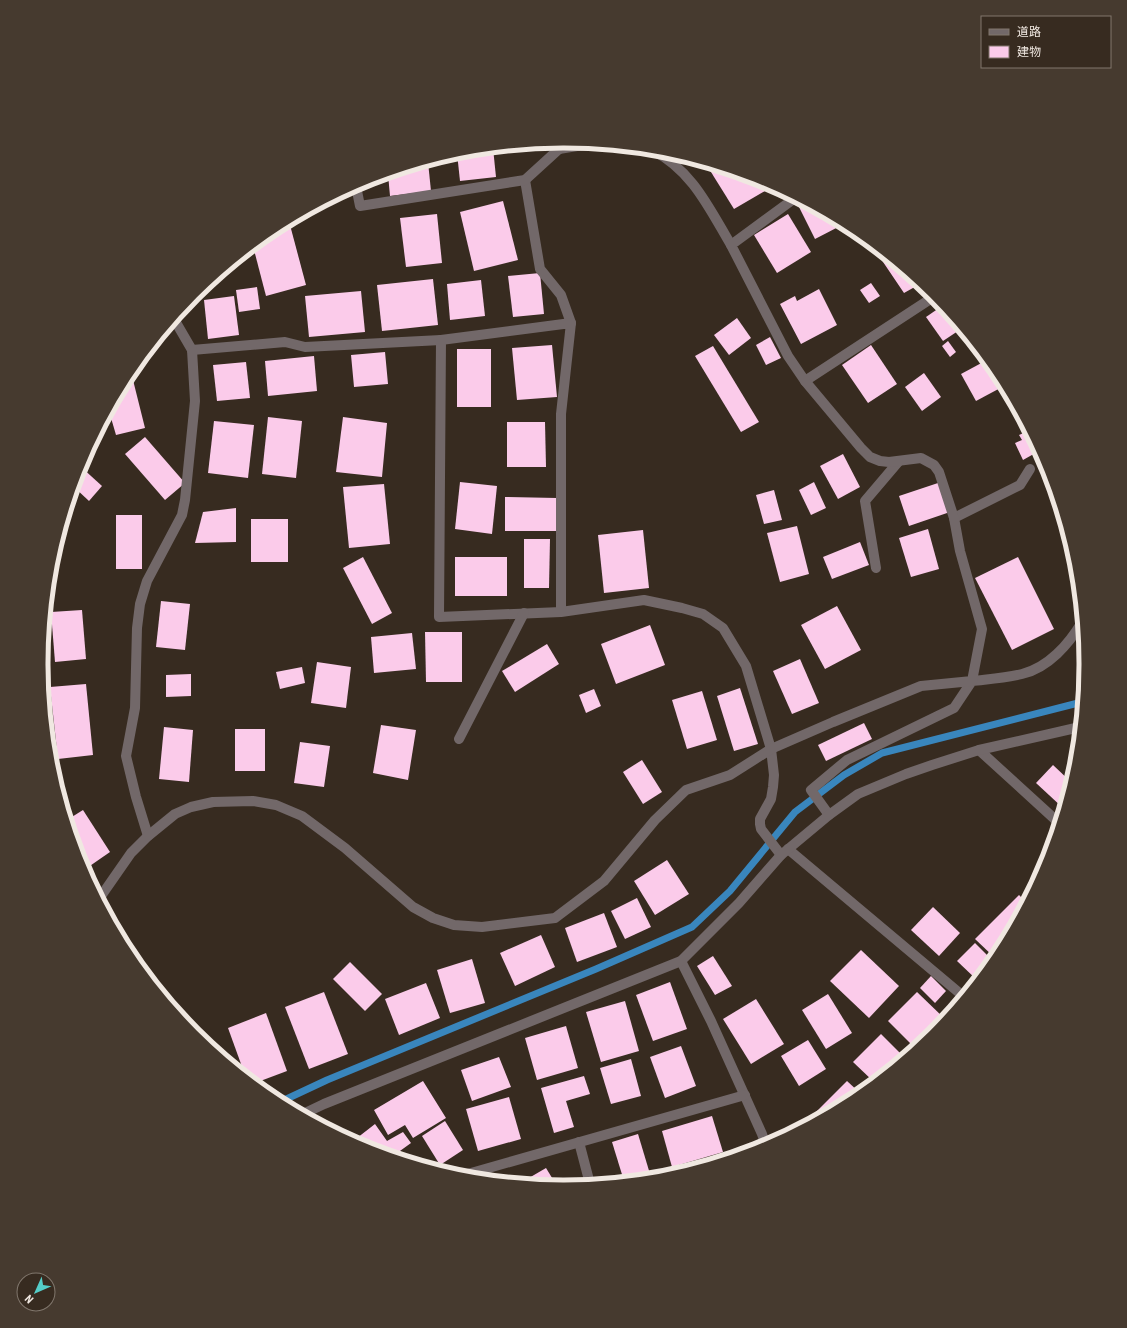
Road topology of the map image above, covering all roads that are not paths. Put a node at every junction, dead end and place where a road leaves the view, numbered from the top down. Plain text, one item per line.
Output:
1 (555, 149) edge
2 (666, 159) edge
3 (525, 180) junction
4 (357, 192) edge
5 (790, 202) edge
6 (731, 245) junction
7 (929, 300) edge
8 (177, 323) edge
9 (571, 323) junction
10 (441, 340) junction
11 (192, 350) junction
12 (805, 381) junction
13 (900, 461) junction
14 (1030, 469) dead end
15 (954, 518) junction
16 (876, 568) dead end
17 (561, 612) junction
18 (524, 613) junction
19 (1078, 628) edge
20 (972, 681) junction
21 (1075, 728) edge
22 (458, 739) dead end
23 (771, 749) junction
24 (979, 750) junction
25 (826, 811) junction
26 (1055, 819) edge
27 (148, 836) junction
28 (782, 852) junction
29 (102, 894) edge
30 (681, 961) junction
31 (960, 993) edge
32 (744, 1095) junction
33 (309, 1111) edge
34 (764, 1139) edge
35 (579, 1142) junction
36 (475, 1172) edge
37 (589, 1179) edge

1 - 3 street
2 - 6 street
3 - 4 street
3 - 9 street
5 - 6 street
6 - 12 street
7 - 12 street
8 - 11 street
9 - 10 street
9 - 17 street
10 - 11 street
10 - 18 street
11 - 27 street
12 - 13 street
13 - 15 street
13 - 16 street
14 - 15 street
15 - 20 street
17 - 18 street
17 - 23 street
18 - 22 street
19 - 20 street
20 - 23 street
20 - 25 street
21 - 24 street
23 - 27 street
23 - 28 street
24 - 25 street
24 - 26 street
25 - 28 street
27 - 29 street
28 - 30 street
28 - 31 street
30 - 32 street
30 - 33 street
32 - 34 street
32 - 35 street
35 - 36 street
35 - 37 street

